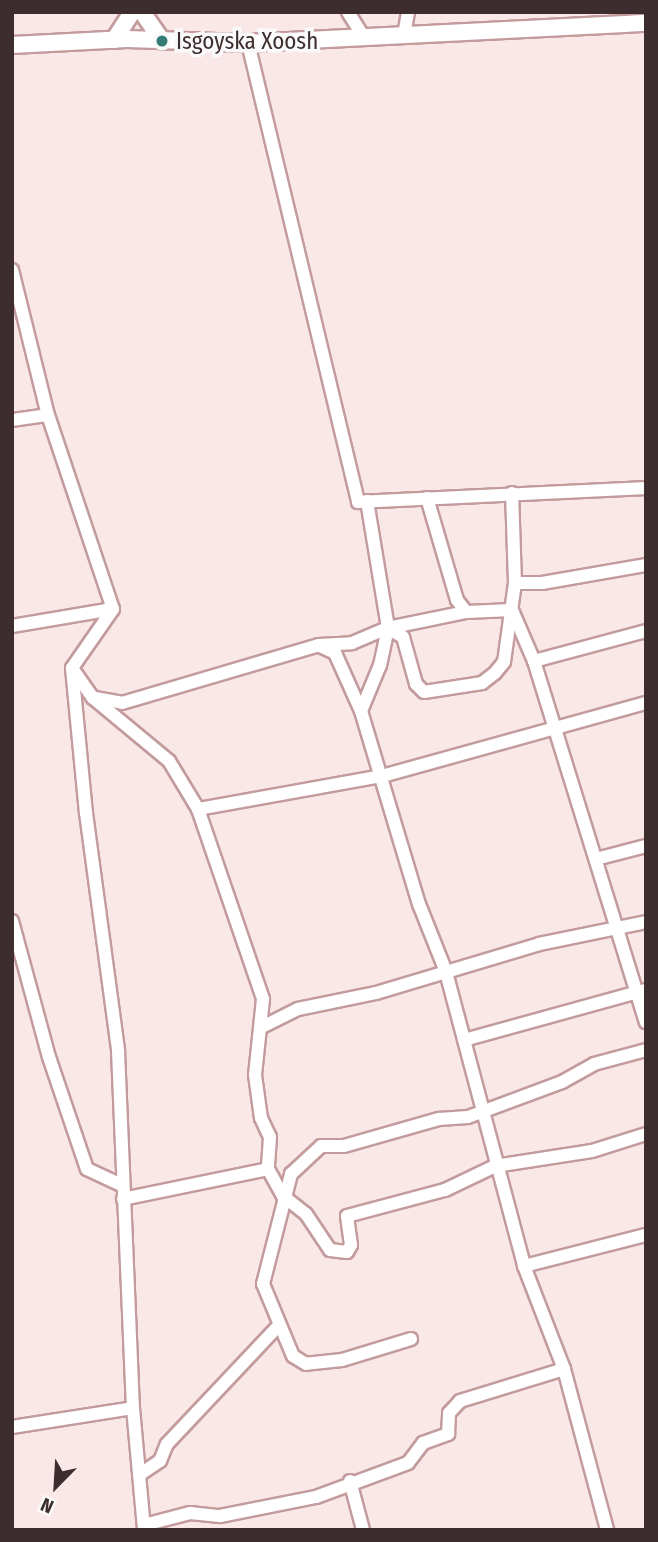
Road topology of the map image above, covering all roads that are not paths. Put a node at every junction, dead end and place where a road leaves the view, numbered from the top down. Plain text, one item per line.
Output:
1 (132, 12) edge
2 (142, 12) edge
3 (348, 12) edge
4 (408, 12) edge
5 (646, 23) edge
6 (362, 34) junction
7 (404, 34) junction
8 (114, 40) junction
9 (162, 41) junction
10 (248, 43) junction
11 (12, 45) edge
12 (12, 270) edge
13 (48, 415) junction
14 (12, 420) edge
15 (646, 488) edge
16 (512, 493) junction
17 (427, 498) junction
18 (367, 502) junction
19 (646, 565) edge
20 (516, 583) junction
21 (113, 609) junction
22 (512, 610) junction
23 (466, 612) junction
24 (12, 626) edge
25 (388, 628) junction
26 (646, 631) edge
27 (319, 645) junction
28 (534, 661) junction
29 (72, 668) junction
30 (93, 698) junction
31 (646, 703) edge
32 (361, 711) junction
33 (556, 729) junction
34 (382, 776) junction
35 (198, 809) junction
36 (646, 846) edge
37 (596, 859) junction
38 (12, 920) edge
39 (646, 922) edge
40 (615, 928) junction
41 (446, 972) junction
42 (641, 991) edge
43 (646, 1021) edge
44 (260, 1028) junction
45 (464, 1040) junction
46 (646, 1049) edge
47 (481, 1111) junction
48 (646, 1134) edge
49 (495, 1166) junction
50 (268, 1169) junction
51 (122, 1185) junction
52 (283, 1196) junction
53 (123, 1199) junction
54 (646, 1235) edge
55 (524, 1266) junction
56 (279, 1325) junction
57 (411, 1339) dead end
58 (564, 1369) junction
59 (133, 1408) junction
60 (12, 1427) edge
61 (139, 1475) junction
62 (351, 1481) junction
63 (144, 1527) edge
64 (363, 1530) edge
65 (607, 1530) edge

1 - 8 main road
2 - 9 main road
3 - 6 street
4 - 7 street
5 - 7 main road
6 - 7 main road
6 - 10 main road
8 - 9 main road
8 - 11 main road
9 - 10 main road
10 - 18 street
12 - 13 street
13 - 14 street
13 - 21 street
15 - 16 street
16 - 17 street
16 - 20 street
17 - 18 street
17 - 23 street
18 - 25 street
19 - 20 street
20 - 22 street
21 - 24 street
21 - 29 street
22 - 23 street
22 - 25 street
22 - 28 street
23 - 25 street
25 - 27 street
25 - 32 street
26 - 28 street
27 - 30 street
27 - 32 street
28 - 33 street
29 - 30 street
29 - 51 street
30 - 35 street
31 - 33 street
32 - 34 street
33 - 34 street
33 - 37 street
34 - 35 street
34 - 41 street
35 - 44 street
36 - 37 street
37 - 40 street
38 - 51 street
39 - 40 street
40 - 41 street
40 - 42 street
41 - 44 street
41 - 45 street
42 - 43 street
42 - 45 street
44 - 50 street
45 - 47 street
46 - 47 street
47 - 49 street
47 - 52 street
48 - 49 street
49 - 52 street
49 - 55 street
50 - 52 street
50 - 53 street
51 - 53 street
52 - 56 street
53 - 59 street
54 - 55 street
55 - 58 street
56 - 57 street
56 - 61 street
58 - 62 street
58 - 65 street
59 - 60 street
59 - 61 street
61 - 63 street
62 - 63 street
62 - 64 street

